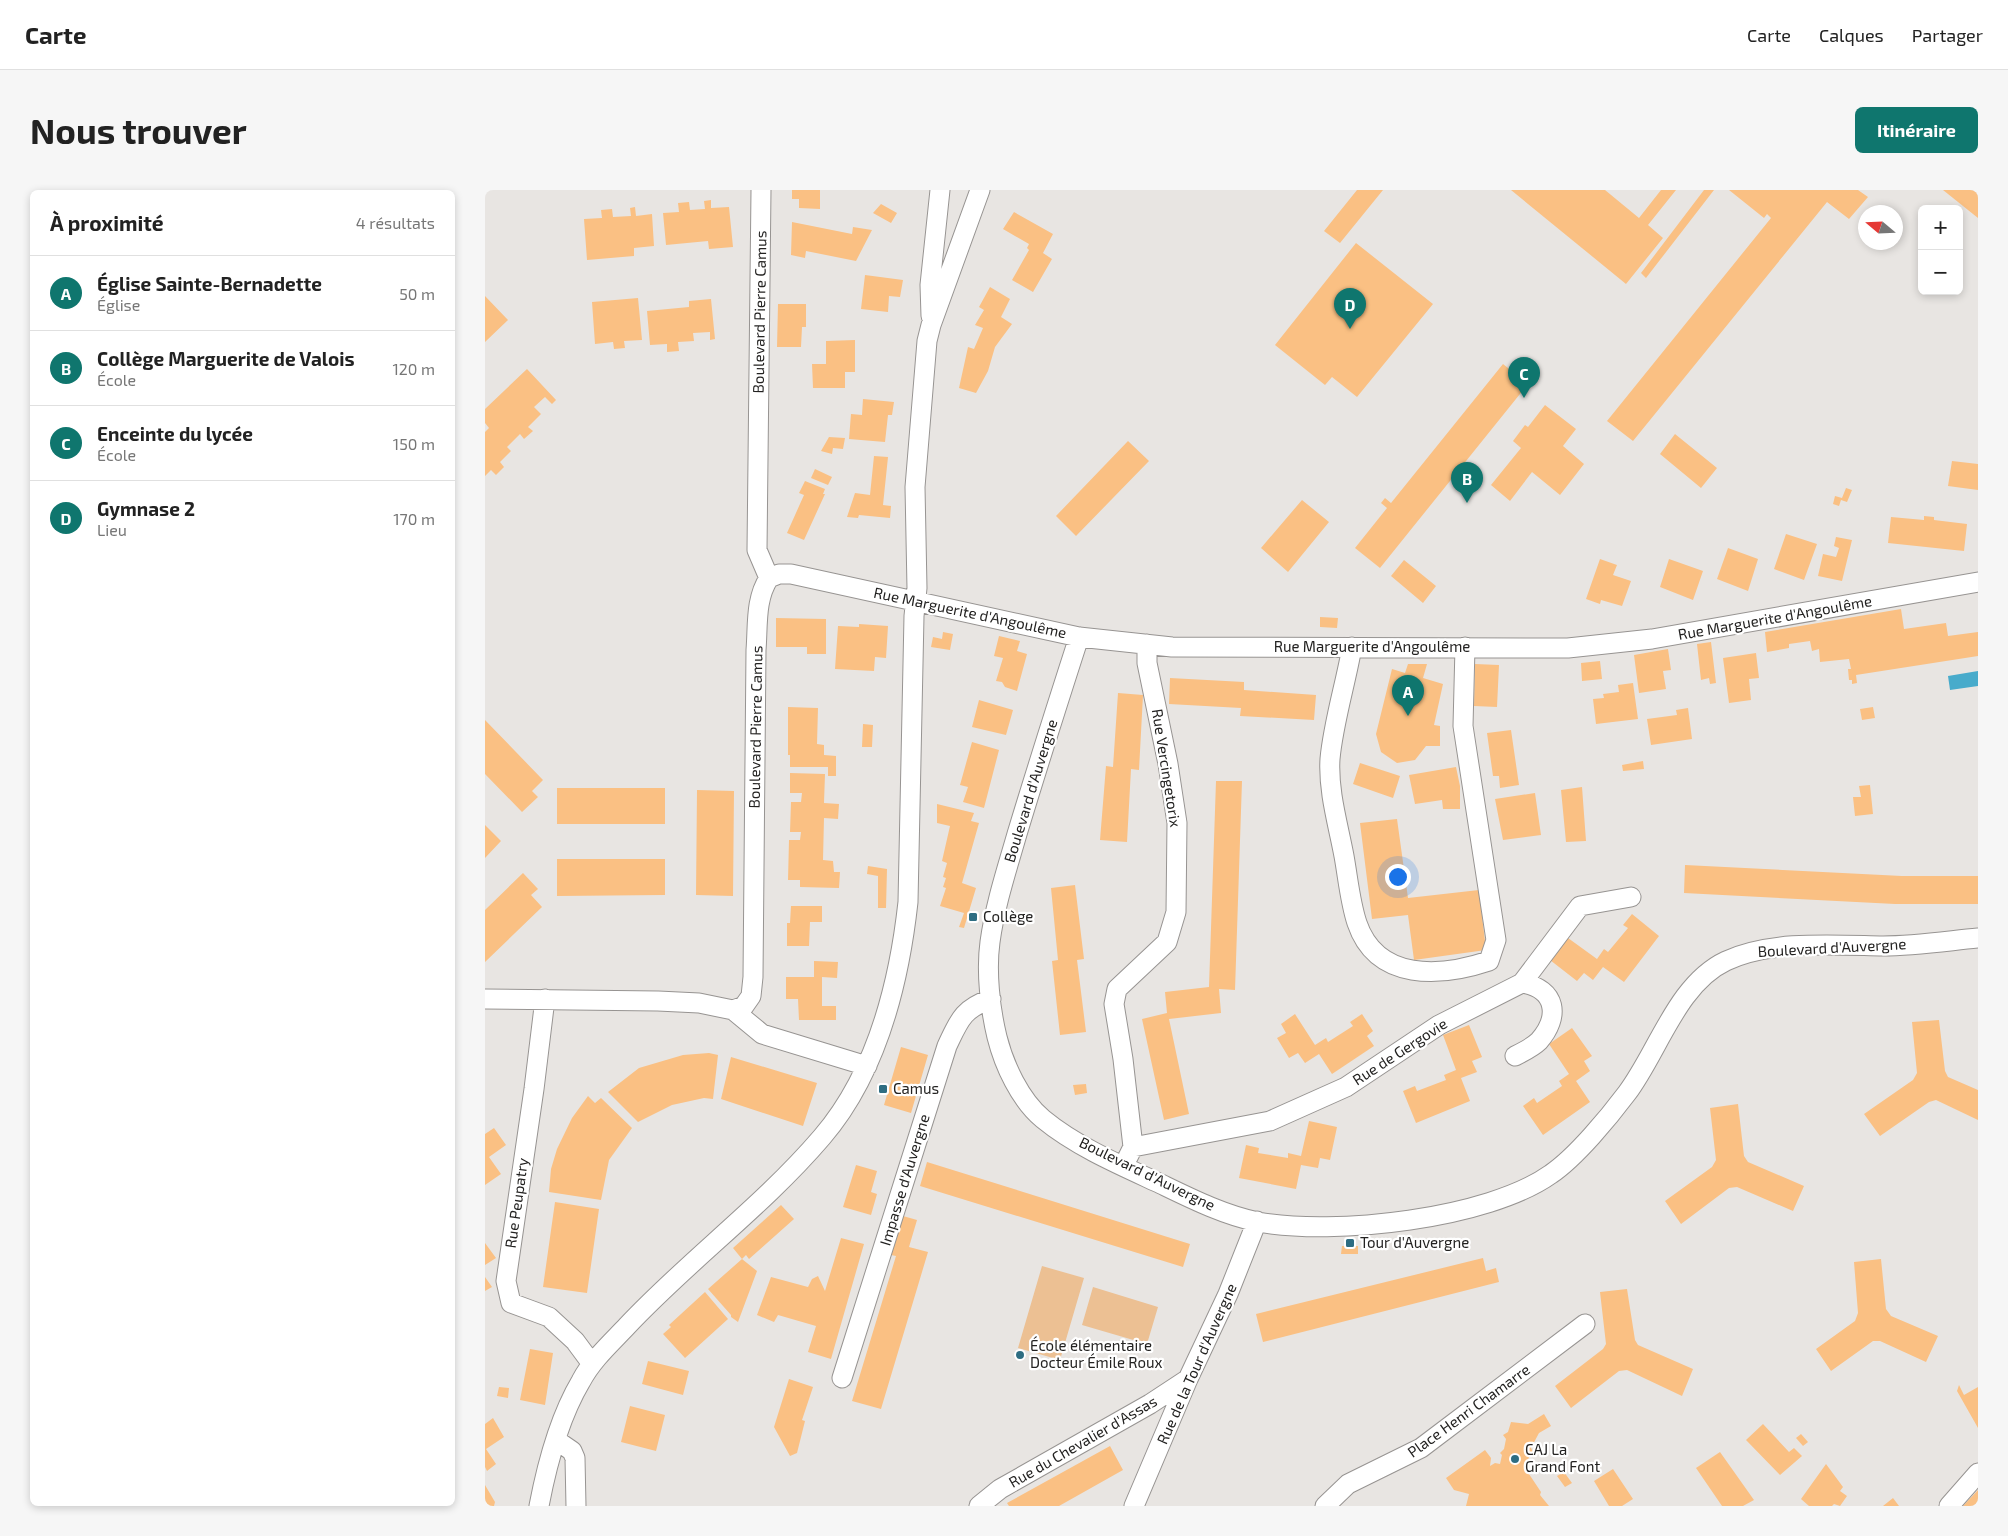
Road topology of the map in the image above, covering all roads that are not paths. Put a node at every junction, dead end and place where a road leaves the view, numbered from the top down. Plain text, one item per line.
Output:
1 (761, 190) edge
2 (941, 190) edge
3 (980, 190) edge
4 (931, 325) junction
5 (769, 578) junction
6 (1978, 582) edge
7 (915, 602) junction
8 (1079, 637) junction
9 (1147, 644) junction
10 (1352, 647) junction
11 (1465, 647) junction
12 (1631, 898) dead end
13 (1978, 938) edge
14 (1522, 983) junction
15 (485, 998) edge
16 (545, 999) junction
17 (991, 999) junction
18 (733, 1010) junction
19 (1515, 1056) dead end
20 (867, 1066) junction
21 (1133, 1147) junction
22 (1124, 1167) junction
23 (1257, 1222) junction
24 (1585, 1324) dead end
25 (593, 1364) junction
26 (842, 1378) dead end
27 (1188, 1378) junction
28 (556, 1440) junction
29 (1978, 1473) edge
30 (539, 1506) edge
31 (576, 1506) edge
32 (979, 1506) edge
33 (1134, 1506) edge
34 (1325, 1506) edge
35 (1949, 1506) edge

1 - 5 street, Boulevard Pierre Camus
2 - 4 street
3 - 4 street
4 - 7 street
5 - 7 street, Rue Marguerite d'Angoulême
5 - 18 street, Boulevard Pierre Camus
6 - 11 street, Rue Marguerite d'Angoulême
7 - 8 street, Rue Marguerite d'Angoulême
7 - 20 street
8 - 9 street, Rue Marguerite d'Angoulême
8 - 17 street, Boulevard d'Auvergne
9 - 10 street, Rue Marguerite d'Angoulême
9 - 21 street, Rue Vercingetorix
10 - 11 street, Rue Marguerite d'Angoulême
10 - 11 street
12 - 14 street, Rue de Gergovie
13 - 23 street, Boulevard d'Auvergne
14 - 19 street
14 - 21 street, Rue de Gergovie
15 - 16 street
16 - 18 street
16 - 25 street, Rue Peupatry
17 - 22 street, Boulevard d'Auvergne
17 - 26 street, Impasse d'Auvergne
18 - 20 street
20 - 25 street
21 - 22 street
22 - 23 street, Boulevard d'Auvergne
23 - 27 street, Rue de la Tour d'Auvergne
24 - 34 street, Place Henri Chamarre
25 - 28 street
27 - 32 street, Rue du Chevalier d'Assas
27 - 33 street, Rue de la Tour d'Auvergne
28 - 30 street
28 - 31 street
29 - 35 street

